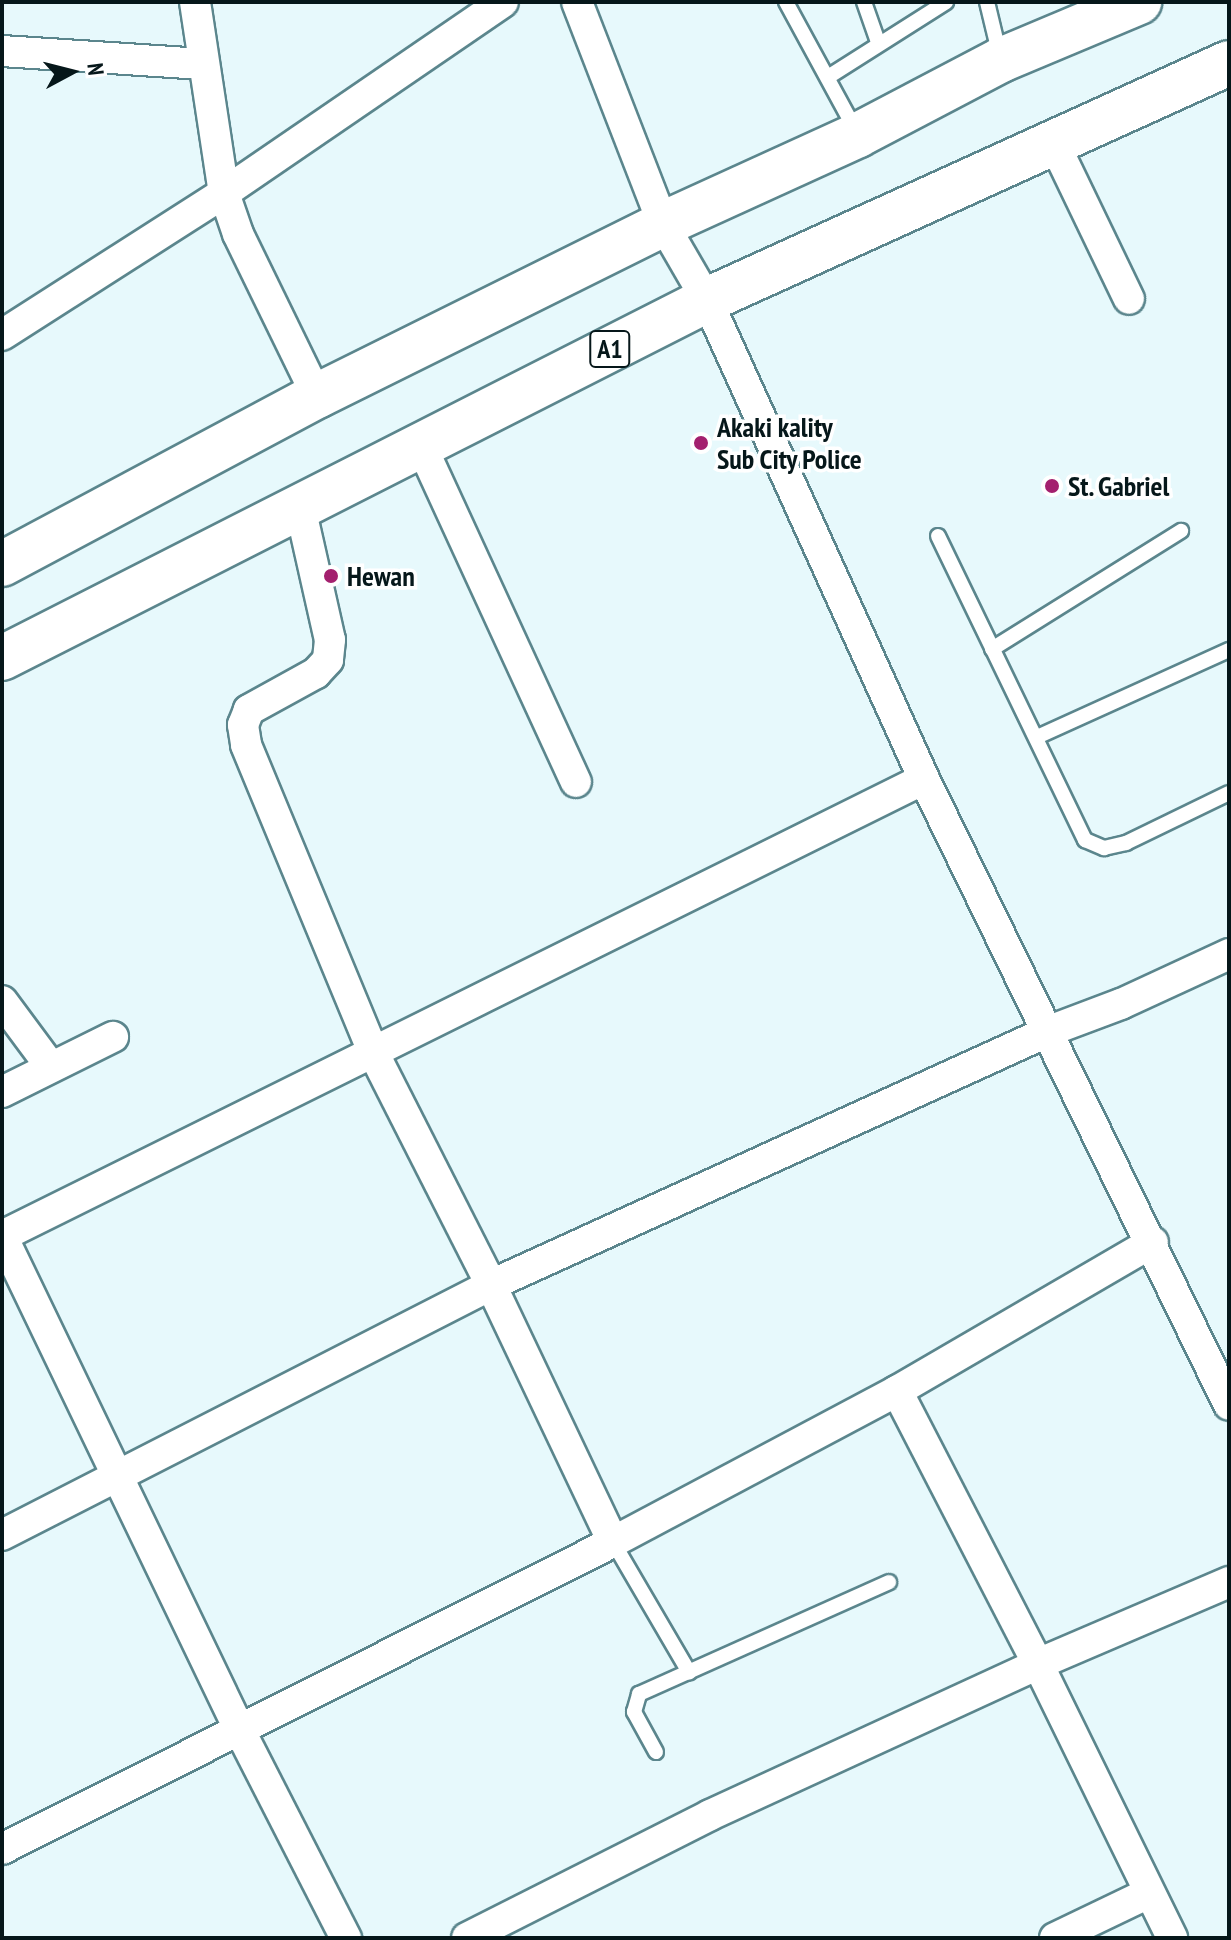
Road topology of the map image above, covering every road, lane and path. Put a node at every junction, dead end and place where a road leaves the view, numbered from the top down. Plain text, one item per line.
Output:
1 (195, 2) edge
2 (503, 2) edge
3 (577, 2) edge
4 (786, 2) edge
5 (864, 2) edge
6 (946, 2) edge
7 (987, 2) edge
8 (1139, 2) edge
9 (878, 42) junction
10 (2, 51) edge
11 (1001, 60) junction
12 (1229, 63) edge
13 (204, 64) junction
14 (828, 77) junction
15 (858, 135) junction
16 (1053, 141) junction
17 (224, 193) junction
18 (663, 224) junction
19 (1129, 299) dead end
20 (707, 300) junction
21 (2, 335) edge
22 (317, 396) junction
23 (420, 443) junction
24 (300, 507) junction
25 (1181, 531) dead end
26 (938, 536) dead end
27 (2, 564) edge
28 (992, 649) junction
29 (1229, 650) edge
30 (2, 658) edge
31 (1037, 737) junction
32 (924, 779) junction
33 (576, 782) dead end
34 (1229, 793) edge
35 (1229, 954) edge
36 (2, 1001) edge
37 (1049, 1031) junction
38 (113, 1037) dead end
39 (373, 1052) junction
40 (51, 1067) junction
41 (2, 1092) edge
42 (2, 1236) edge
43 (1153, 1242) junction
44 (491, 1285) junction
45 (897, 1391) junction
46 (1229, 1405) edge
47 (116, 1476) junction
48 (2, 1535) edge
49 (613, 1542) junction
50 (889, 1582) dead end
51 (1229, 1582) edge
52 (1038, 1664) junction
53 (689, 1672) junction
54 (239, 1729) junction
55 (656, 1752) dead end
56 (2, 1849) edge
57 (1149, 1893) junction
58 (346, 1938) edge
59 (467, 1938) edge
60 (1055, 1938) edge
61 (1172, 1938) edge

1 - 13 street
2 - 17 street
3 - 18 street
4 - 14 lane
5 - 9 lane
6 - 9 lane
7 - 11 lane
8 - 11 main road
9 - 14 lane
10 - 13 street
11 - 15 main road
12 - 16 main road, A1
13 - 17 street
14 - 15 lane
15 - 18 main road
16 - 19 street
16 - 20 main road, A1
17 - 21 street
17 - 22 street
18 - 20 street
18 - 22 main road
20 - 23 main road, A1
20 - 32 street
22 - 27 main road
23 - 24 main road, A1
23 - 33 street
24 - 30 main road, A1
24 - 39 street
25 - 28 lane
26 - 28 lane
28 - 31 lane
29 - 31 lane
31 - 34 lane
32 - 37 street
32 - 39 street
35 - 37 street
36 - 40 street
37 - 43 street
37 - 44 street
38 - 40 street
39 - 42 street
39 - 44 street
40 - 41 street
42 - 47 street
43 - 45 street
43 - 46 street
44 - 47 street
44 - 49 street
45 - 49 street
45 - 52 street
47 - 48 street
47 - 54 street
49 - 53 lane
49 - 54 street
50 - 53 lane
51 - 52 street
52 - 57 street
52 - 59 street
53 - 55 lane
54 - 56 street
54 - 58 street
57 - 60 street
57 - 61 street

